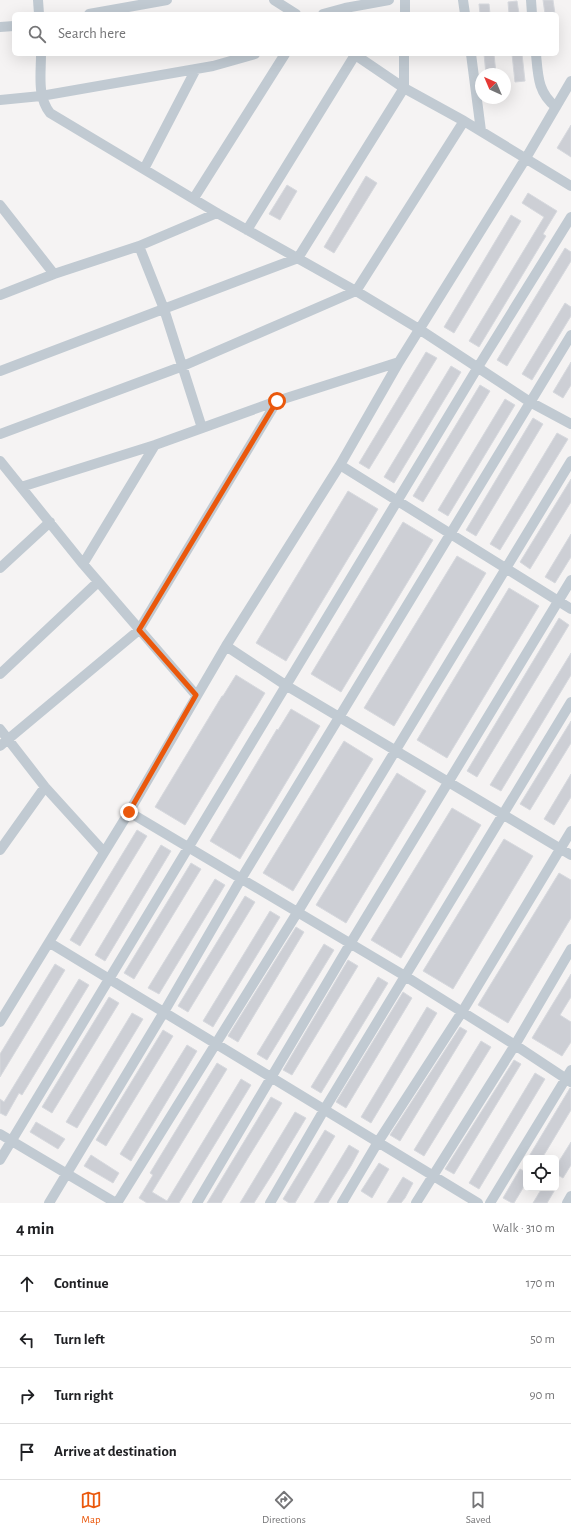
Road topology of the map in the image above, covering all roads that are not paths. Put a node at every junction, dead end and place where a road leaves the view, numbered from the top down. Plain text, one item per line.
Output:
1 (38, 0) edge
2 (167, 0) edge
3 (389, 0) edge
4 (405, 0) edge
5 (463, 0) edge
6 (531, 0) edge
7 (277, 1) edge
8 (345, 4) edge
9 (39, 12) edge
10 (101, 12) edge
11 (293, 12) edge
12 (328, 12) edge
13 (405, 12) edge
14 (465, 12) edge
15 (532, 12) edge
16 (12, 26) edge
17 (0, 27) edge
18 (41, 56) edge
19 (248, 56) edge
20 (284, 56) edge
21 (354, 56) edge
22 (358, 56) edge
23 (404, 56) edge
24 (471, 56) edge
25 (536, 56) edge
26 (196, 69) junction
27 (571, 81) edge
28 (404, 88) junction
29 (41, 96) junction
30 (0, 100) edge
31 (556, 107) junction
32 (464, 121) junction
33 (481, 131) junction
34 (526, 158) junction
35 (144, 169) junction
36 (571, 186) edge
37 (194, 198) junction
38 (0, 205) edge
39 (217, 213) junction
40 (571, 217) edge
41 (247, 230) junction
42 (139, 246) junction
43 (298, 258) junction
44 (54, 274) junction
45 (356, 291) junction
46 (0, 295) edge
47 (164, 309) junction
48 (419, 329) junction
49 (571, 335) edge
50 (399, 362) junction
51 (183, 366) junction
52 (478, 367) junction
53 (0, 371) edge
54 (277, 401) junction
55 (530, 402) junction
56 (571, 424) edge
57 (202, 428) junction
58 (0, 434) edge
59 (154, 445) junction
60 (0, 461) edge
61 (571, 461) edge
62 (340, 465) junction
63 (21, 487) junction
64 (398, 502) junction
65 (50, 522) junction
66 (450, 534) junction
67 (83, 564) junction
68 (0, 568) edge
69 (506, 568) junction
70 (571, 580) edge
71 (98, 582) junction
72 (558, 601) junction
73 (571, 609) edge
74 (139, 630) junction
75 (226, 646) junction
76 (0, 674) edge
77 (287, 686) junction
78 (196, 695) junction
79 (571, 702) edge
80 (339, 717) junction
81 (0, 729) edge
82 (9, 739) junction
83 (0, 746) edge
84 (395, 751) junction
85 (448, 782) junction
86 (45, 787) junction
87 (129, 812) junction
88 (502, 815) junction
89 (571, 831) edge
90 (189, 848) junction
91 (560, 848) junction
92 (0, 850) edge
93 (104, 852) junction
94 (571, 855) edge
95 (241, 879) junction
96 (297, 912) junction
97 (50, 943) junction
98 (350, 944) junction
99 (571, 949) edge
100 (405, 976) junction
101 (109, 979) junction
102 (164, 1012) junction
103 (462, 1012) junction
104 (0, 1022) edge
105 (215, 1044) junction
106 (515, 1045) junction
107 (271, 1077) junction
108 (569, 1077) edge
109 (324, 1110) junction
110 (0, 1134) edge
111 (11, 1142) junction
112 (378, 1142) junction
113 (0, 1160) edge
114 (66, 1174) junction
115 (433, 1175) junction
116 (571, 1196) edge
117 (49, 1203) edge
118 (117, 1203) edge
119 (197, 1203) edge
120 (270, 1203) edge
121 (342, 1203) edge
122 (416, 1203) edge
123 (478, 1203) edge
124 (490, 1203) edge
125 (567, 1203) edge

1 - 9 street
2 - 10 street
3 - 8 street
4 - 13 street
5 - 14 street
6 - 15 street
7 - 11 street
8 - 12 street
16 - 17 street
18 - 29 street
19 - 26 street
20 - 37 street
21 - 41 street
22 - 28 street
23 - 28 street
24 - 33 street
25 - 31 street
26 - 29 street
26 - 35 street
27 - 31 street
28 - 32 street
28 - 43 street
29 - 30 street
29 - 35 street
31 - 34 street
32 - 33 street
32 - 45 street
33 - 34 street
34 - 36 street
34 - 48 street
35 - 37 street
37 - 39 street
38 - 44 street
39 - 41 street
39 - 42 street
40 - 52 street
41 - 43 street
42 - 44 street
42 - 47 street
43 - 45 street
43 - 47 street
44 - 46 street
45 - 48 street
45 - 51 street
47 - 51 street
47 - 53 street
48 - 50 street
48 - 52 street
49 - 55 street
50 - 54 street
50 - 62 street
51 - 57 street
51 - 58 street
52 - 55 street
52 - 64 street
54 - 57 street
54 - 74 street
55 - 56 street
55 - 66 street
57 - 59 street
59 - 63 street
59 - 67 street
60 - 63 street
61 - 69 street
62 - 64 street
62 - 75 street
63 - 65 street
64 - 66 street
64 - 77 street
65 - 67 street
65 - 68 street
66 - 69 street
66 - 80 street
67 - 71 street
69 - 72 street
69 - 84 street
70 - 72 street
71 - 74 street
71 - 76 street
72 - 73 street
72 - 85 street
74 - 78 street
74 - 82 street
75 - 77 street
75 - 78 street
77 - 80 street
77 - 90 street
78 - 87 street
79 - 88 street
80 - 84 street
80 - 95 street
81 - 82 street
82 - 83 street
82 - 86 street
84 - 85 street
84 - 96 street
85 - 88 street
85 - 98 street
86 - 92 street
86 - 93 street
87 - 90 street
87 - 93 street
88 - 91 street
88 - 100 street
89 - 91 street
90 - 95 street
90 - 101 street
91 - 94 street
91 - 103 street
93 - 97 street
95 - 96 street
95 - 102 street
96 - 98 street
96 - 105 street
97 - 101 street
97 - 104 street
98 - 100 street
98 - 107 street
99 - 106 street
100 - 103 street
100 - 109 street
101 - 102 street
101 - 111 street
102 - 105 street
102 - 114 street
103 - 106 street
103 - 112 street
105 - 107 street
105 - 118 street
106 - 108 street
106 - 115 street
107 - 109 street
107 - 119 street
108 - 124 street
109 - 112 street
109 - 120 street
110 - 111 street
111 - 113 street
111 - 114 street
112 - 115 street
112 - 121 street
114 - 117 street
114 - 118 street
115 - 122 street
115 - 123 street
116 - 125 street

